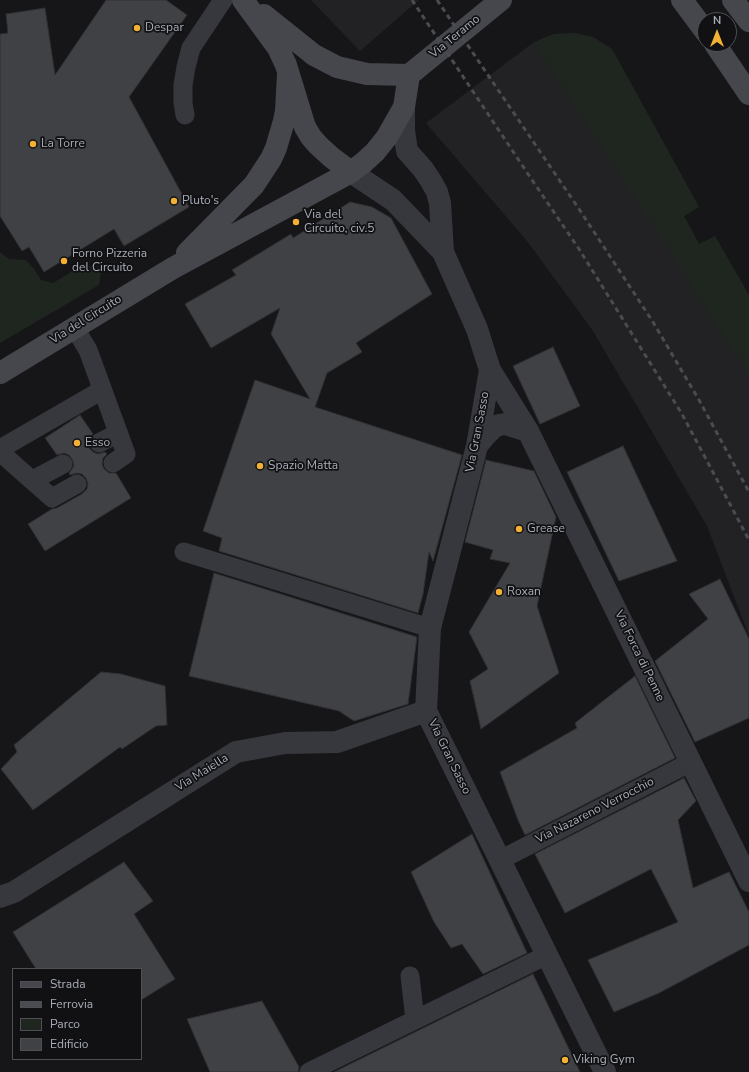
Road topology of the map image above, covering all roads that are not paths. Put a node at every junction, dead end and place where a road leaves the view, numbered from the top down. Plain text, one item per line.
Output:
1 (223, 0) edge
2 (244, 0) edge
3 (501, 0) edge
4 (682, 0) edge
5 (733, 0) edge
6 (697, 20) edge
7 (749, 21) edge
8 (720, 52) edge
9 (288, 73) junction
10 (409, 75) junction
11 (749, 94) edge
12 (404, 107) junction
13 (185, 115) dead end
14 (351, 172) junction
15 (443, 252) junction
16 (172, 268) junction
17 (74, 327) junction
18 (490, 370) junction
19 (0, 373) edge
20 (102, 390) junction
21 (528, 431) junction
22 (118, 433) junction
23 (100, 443) dead end
24 (477, 446) junction
25 (0, 449) edge
26 (0, 452) edge
27 (113, 463) dead end
28 (63, 464) dead end
29 (33, 480) junction
30 (76, 484) dead end
31 (184, 552) dead end
32 (430, 628) junction
33 (426, 711) junction
34 (691, 762) junction
35 (500, 860) junction
36 (749, 881) edge
37 (0, 897) edge
38 (547, 955) junction
39 (410, 976) dead end
40 (415, 1020) junction
41 (309, 1072) edge
42 (605, 1072) edge

1 - 13 lane
2 - 9 main road
2 - 10 main road
3 - 10 main road, Via Teramo
4 - 6 main road
5 - 7 main road
8 - 11 main road
9 - 14 main road
9 - 16 main road, Via del Circuito
10 - 12 main road, Via del Circuito
12 - 14 main road, Via del Circuito
12 - 15 street, Via Forca di Penne
14 - 15 street, Via Forca di Penne
14 - 16 main road, Via del Circuito
15 - 18 street, Via Forca di Penne
16 - 17 main road, Via del Circuito
17 - 19 main road, Via del Circuito
17 - 20 lane
18 - 21 street, Via Forca di Penne
18 - 24 street, Via Gran Sasso
20 - 22 lane
20 - 25 lane
21 - 24 street
21 - 34 street, Via Forca di Penne
22 - 23 lane
22 - 27 lane
24 - 32 street, Via Gran Sasso
26 - 29 lane
28 - 29 lane
29 - 30 lane
31 - 32 lane
32 - 33 street, Via Gran Sasso
33 - 35 street, Via Gran Sasso
33 - 37 street, Via Maiella
34 - 35 lane, Via Nazareno Verrocchio
34 - 36 street, Via Forca di Penne
35 - 38 street, Via Gran Sasso
38 - 40 lane
38 - 42 street, Via Gran Sasso
39 - 40 lane
40 - 41 lane

